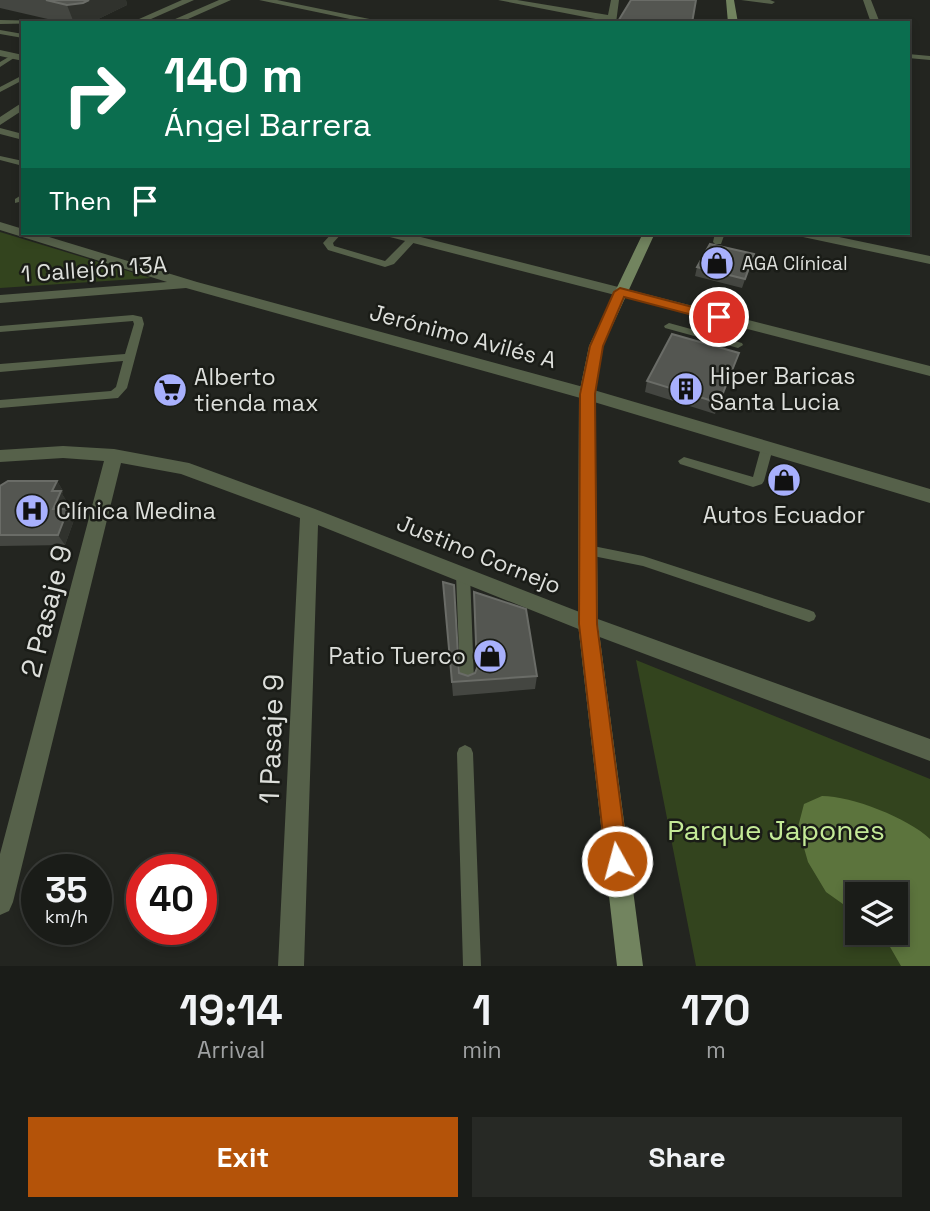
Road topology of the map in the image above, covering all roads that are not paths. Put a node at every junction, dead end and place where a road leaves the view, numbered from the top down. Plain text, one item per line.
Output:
1 (190, 0) edge
2 (228, 0) edge
3 (263, 0) edge
4 (502, 0) edge
5 (615, 0) edge
6 (730, 0) edge
7 (744, 0) edge
8 (867, 0) edge
9 (772, 2) edge
10 (139, 21) edge
11 (175, 21) edge
12 (374, 21) edge
13 (612, 21) edge
14 (733, 21) edge
15 (876, 21) edge
16 (0, 22) edge
17 (21, 22) edge
18 (2, 34) edge
19 (21, 36) edge
20 (0, 53) edge
21 (910, 56) edge
22 (19, 57) edge
23 (930, 58) edge
24 (0, 65) edge
25 (21, 78) edge
26 (0, 90) edge
27 (21, 106) edge
28 (0, 122) edge
29 (0, 131) edge
30 (21, 136) edge
31 (0, 158) edge
32 (21, 163) edge
33 (0, 226) edge
34 (21, 232) edge
35 (30, 235) edge
36 (335, 235) edge
37 (398, 235) edge
38 (648, 235) edge
39 (826, 235) edge
40 (848, 237) edge
41 (413, 239) junction
42 (930, 260) edge
43 (192, 285) junction
44 (620, 292) junction
45 (0, 299) edge
46 (692, 311) junction
47 (669, 326) dead end
48 (0, 329) edge
49 (685, 330) junction
50 (738, 345) dead end
51 (130, 358) junction
52 (0, 368) edge
53 (930, 371) edge
54 (587, 394) junction
55 (0, 404) edge
56 (767, 448) junction
57 (114, 455) junction
58 (0, 456) edge
59 (684, 461) dead end
60 (930, 496) edge
61 (309, 514) junction
62 (588, 550) junction
63 (463, 574) junction
64 (809, 616) dead end
65 (588, 624) junction
66 (467, 680) edge
67 (930, 750) edge
68 (465, 752) dead end
69 (0, 902) edge
70 (292, 966) edge
71 (472, 966) edge
72 (630, 966) edge

1 - 10 street
2 - 11 street
3 - 12 street
4 - 13 street
5 - 13 street
6 - 14 street
7 - 9 lane
8 - 15 street
16 - 17 lane
18 - 19 lane
20 - 22 street
21 - 23 lane
22 - 24 lane
25 - 26 lane
27 - 28 street
29 - 30 street
31 - 32 lane
33 - 34 street, Jerónimo Avilés A
35 - 43 street, Jerónimo Avilés A
36 - 41 lane
37 - 41 street
38 - 44 street
39 - 40 street
40 - 42 street
41 - 44 street
43 - 45 street, 1 Callejón 13A
43 - 54 street, Jerónimo Avilés A
44 - 46 street
44 - 54 street
46 - 49 lane
46 - 53 street
47 - 49 lane
48 - 51 lane
49 - 50 lane
51 - 52 lane
51 - 55 lane
54 - 56 street, Jerónimo Avilés A
54 - 62 street
56 - 59 lane
56 - 60 street, Jerónimo Avilés A
57 - 58 street, Justino Cornejo
57 - 61 street, Justino Cornejo
57 - 69 street, 2 Pasaje 9
61 - 63 street, Justino Cornejo
61 - 70 street, 1 Pasaje 9
62 - 64 lane
62 - 65 street
63 - 65 street, Justino Cornejo
63 - 66 lane
65 - 67 street, Justino Cornejo
65 - 72 street
68 - 71 lane

